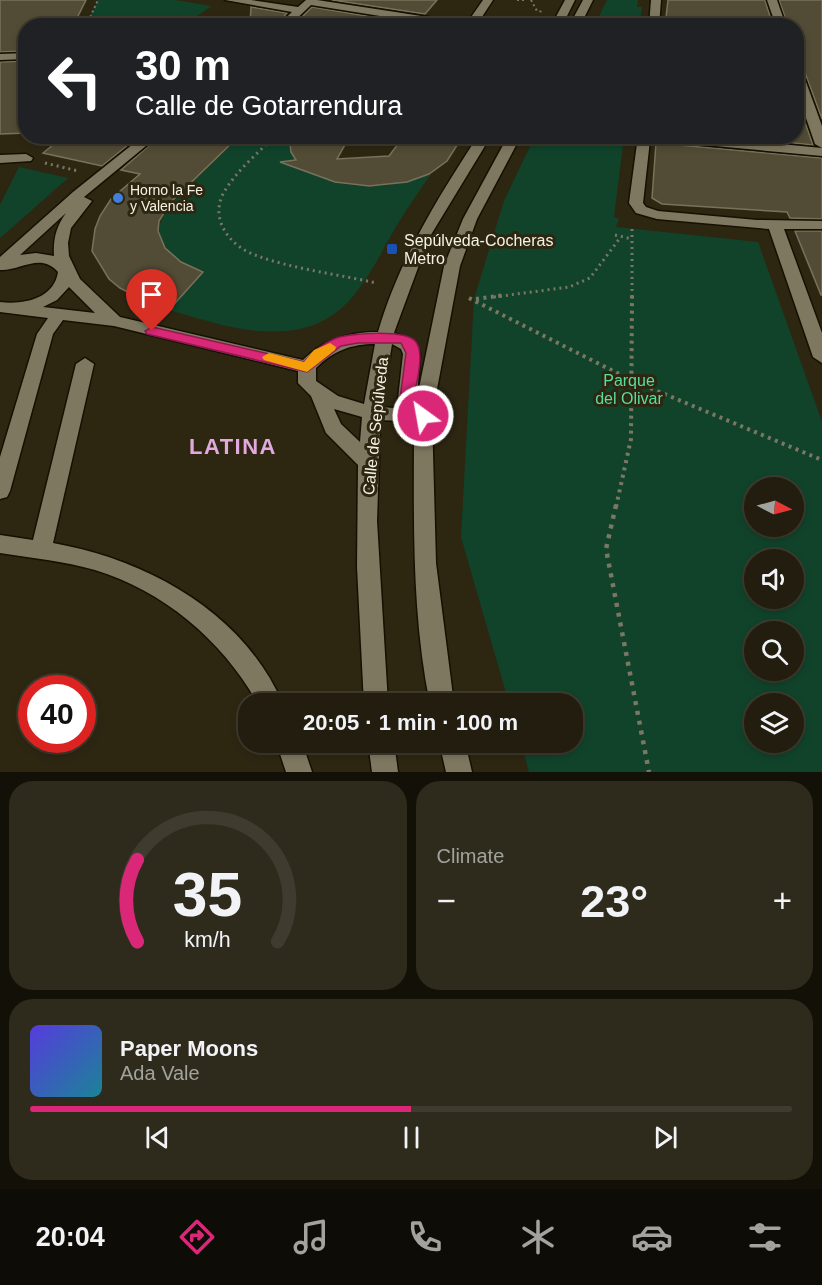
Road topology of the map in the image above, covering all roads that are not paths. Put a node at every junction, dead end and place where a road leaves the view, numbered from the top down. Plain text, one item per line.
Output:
1 (230, 0) edge
2 (488, 0) edge
3 (570, 0) edge
4 (588, 0) edge
5 (656, 0) edge
6 (772, 0) edge
7 (311, 1) edge
8 (300, 10) junction
9 (291, 18) edge
10 (418, 18) edge
11 (474, 18) edge
12 (560, 18) edge
13 (578, 18) edge
14 (655, 18) edge
15 (778, 18) edge
16 (18, 56) edge
17 (0, 57) edge
18 (804, 93) edge
19 (143, 144) edge
20 (481, 144) edge
21 (510, 144) edge
22 (643, 144) edge
23 (736, 144) edge
24 (822, 144) edge
25 (822, 152) edge
26 (26, 158) road end
27 (0, 159) edge
28 (104, 177) junction
29 (775, 224) junction
30 (822, 225) edge
31 (0, 266) edge
32 (66, 271) junction
33 (6, 308) edge
34 (59, 314) junction
35 (114, 321) junction
36 (384, 338) junction
37 (822, 357) edge
38 (85, 364) dead end
39 (307, 367) junction
40 (320, 396) junction
41 (372, 414) junction
42 (423, 416) junction
43 (369, 463) junction
44 (0, 491) edge
45 (0, 544) edge
46 (41, 550) junction
47 (264, 693) edge
48 (375, 693) edge
49 (440, 693) edge
50 (293, 753) edge
51 (382, 753) edge
52 (455, 753) edge
53 (299, 772) edge
54 (385, 772) edge
55 (459, 772) edge

1 - 8 street
2 - 11 street
3 - 12 street
4 - 13 street
5 - 14 street
6 - 15 street
7 - 8 street
7 - 10 street
8 - 9 street
16 - 17 street
18 - 24 street
19 - 28 street
20 - 36 street, Calle de Sepúlveda
21 - 42 street
22 - 29 street
23 - 25 street
26 - 27 street
28 - 31 street
28 - 32 street
29 - 30 street
29 - 37 street
31 - 32 street
32 - 33 street
32 - 35 street
33 - 34 street
34 - 35 street
34 - 44 street
35 - 39 street
36 - 39 street
36 - 41 street, Calle de Sepúlveda
36 - 42 street
38 - 46 street
39 - 40 street
40 - 41 street
40 - 43 street
41 - 42 street
41 - 43 street, Calle de Sepúlveda
42 - 49 street
43 - 48 street, Calle de Sepúlveda
45 - 46 street
46 - 47 street
50 - 53 street
51 - 54 street
52 - 55 street

